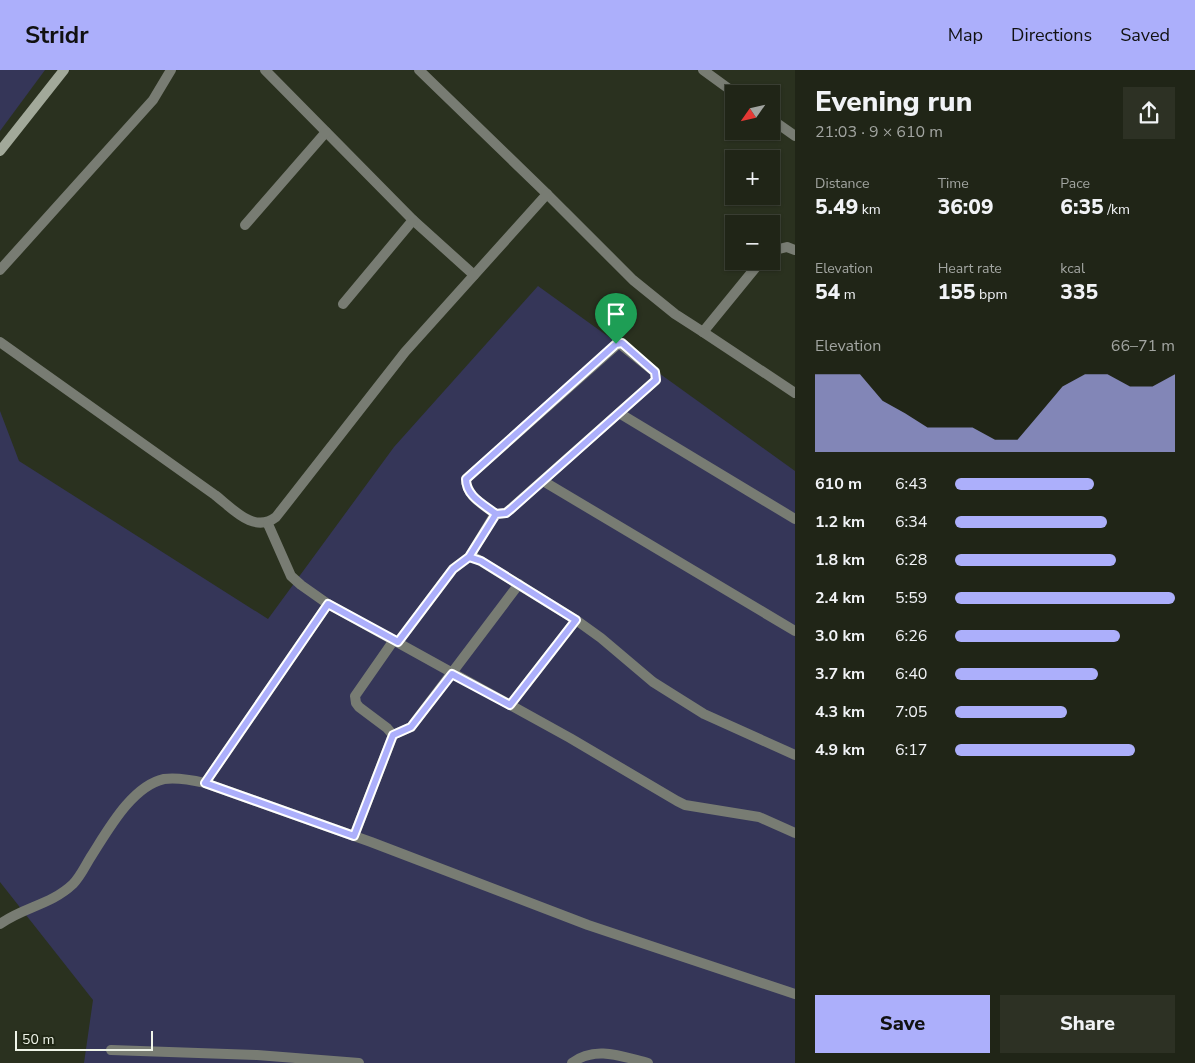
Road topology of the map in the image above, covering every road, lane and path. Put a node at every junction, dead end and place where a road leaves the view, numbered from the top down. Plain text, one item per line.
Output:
1 (64, 70) edge
2 (171, 70) edge
3 (265, 70) edge
4 (418, 70) edge
5 (703, 70) edge
6 (725, 86) edge
7 (780, 125) edge
8 (326, 132) junction
9 (795, 136) edge
10 (0, 151) edge
11 (547, 194) junction
12 (413, 220) junction
13 (245, 225) dead end
14 (780, 249) edge
15 (795, 250) edge
16 (0, 270) edge
17 (754, 270) edge
18 (474, 275) junction
19 (343, 304) dead end
20 (703, 332) junction
21 (0, 342) edge
22 (795, 393) edge
23 (619, 414) junction
24 (543, 481) junction
25 (496, 514) junction
26 (795, 519) edge
27 (268, 524) junction
28 (469, 557) junction
29 (519, 584) junction
30 (328, 604) junction
31 (576, 620) junction
32 (795, 631) edge
33 (396, 641) junction
34 (452, 674) junction
35 (510, 705) junction
36 (393, 735) junction
37 (795, 755) edge
38 (205, 783) junction
39 (795, 833) edge
40 (354, 836) junction
41 (0, 924) edge
42 (795, 994) edge
43 (111, 1050) dead end
44 (359, 1063) edge
45 (572, 1063) edge
46 (648, 1063) edge

1 - 10 street
2 - 16 street
3 - 8 street
4 - 11 street
5 - 6 street
7 - 9 street
8 - 12 street
8 - 13 street
11 - 18 street
11 - 20 street
12 - 18 street
12 - 19 street
14 - 15 street
17 - 20 street
18 - 27 street
20 - 22 street
21 - 27 street
23 - 24 street
23 - 25 street
23 - 26 street
24 - 25 street
24 - 32 street
25 - 28 street
27 - 30 street
28 - 29 street
28 - 33 street
29 - 31 street
29 - 34 street
30 - 33 street
30 - 38 street
31 - 35 street
31 - 37 street
33 - 34 street
33 - 36 street
34 - 35 street
34 - 36 street
35 - 39 street
36 - 40 street
38 - 40 street
38 - 41 street
40 - 42 street
43 - 44 street
45 - 46 street

